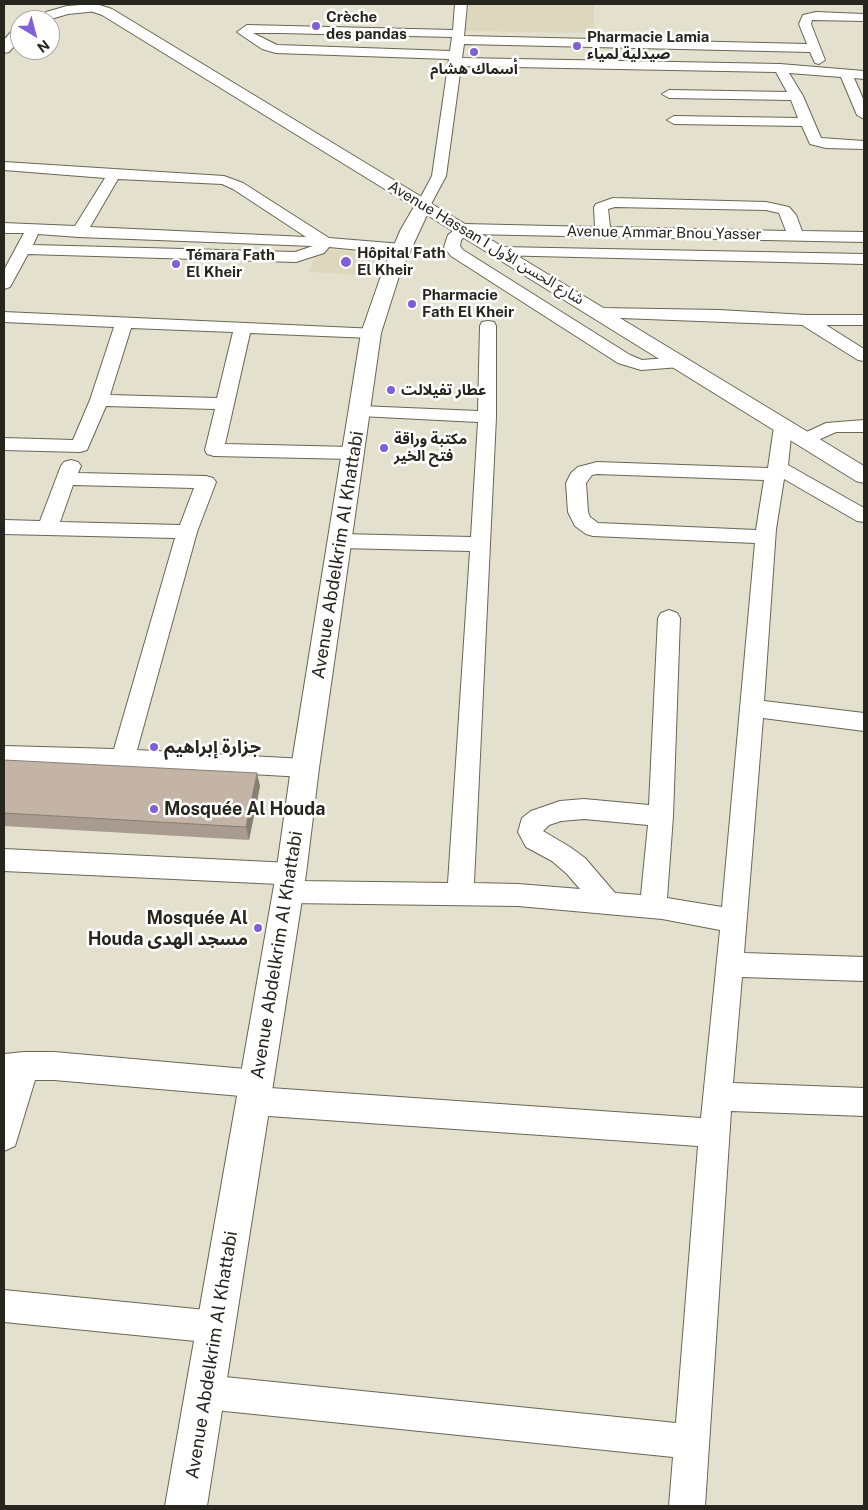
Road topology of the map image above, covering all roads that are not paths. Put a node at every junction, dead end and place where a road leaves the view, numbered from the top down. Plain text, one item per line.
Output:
1 (461, 4) edge
2 (861, 4) edge
3 (96, 7) edge
4 (864, 10) edge
5 (60, 13) edge
6 (864, 17) edge
7 (459, 37) junction
8 (814, 48) junction
9 (456, 59) junction
10 (780, 68) junction
11 (825, 72) junction
12 (846, 74) junction
13 (864, 75) edge
14 (669, 94) dead end
15 (796, 96) junction
16 (864, 115) edge
17 (674, 120) dead end
18 (806, 122) junction
19 (864, 145) edge
20 (4, 166) edge
21 (114, 174) junction
22 (424, 204) junction
23 (4, 228) edge
24 (464, 229) junction
25 (35, 230) junction
26 (603, 231) junction
27 (79, 232) junction
28 (166, 235) junction
29 (796, 236) junction
30 (828, 237) junction
31 (864, 237) edge
32 (325, 242) junction
33 (22, 249) junction
34 (402, 249) junction
35 (500, 252) junction
36 (158, 253) junction
37 (835, 259) junction
38 (864, 259) edge
39 (4, 284) edge
40 (581, 301) junction
41 (601, 313) junction
42 (554, 314) junction
43 (4, 317) edge
44 (806, 320) junction
45 (864, 320) edge
46 (124, 323) junction
47 (488, 326) dead end
48 (244, 327) junction
49 (372, 333) junction
50 (864, 356) edge
51 (680, 362) junction
52 (99, 400) junction
53 (224, 404) junction
54 (360, 411) junction
55 (486, 417) junction
56 (864, 426) edge
57 (783, 427) junction
58 (805, 440) junction
59 (4, 444) edge
60 (80, 446) junction
61 (214, 450) junction
62 (352, 453) junction
63 (776, 470) junction
64 (864, 476) edge
65 (66, 479) junction
66 (206, 482) junction
67 (864, 516) edge
68 (4, 527) edge
69 (48, 527) junction
70 (187, 532) junction
71 (765, 537) junction
72 (339, 541) junction
73 (481, 544) junction
74 (669, 618) dead end
75 (751, 708) junction
76 (864, 722) edge
77 (4, 755) edge
78 (123, 758) junction
79 (305, 768) junction
80 (661, 816) junction
81 (4, 860) edge
82 (290, 883) junction
83 (460, 895) junction
84 (607, 902) junction
85 (653, 907) junction
86 (734, 921) junction
87 (730, 965) junction
88 (864, 969) edge
89 (14, 1066) edge
90 (256, 1093) junction
91 (718, 1096) junction
92 (864, 1102) edge
93 (714, 1132) junction
94 (4, 1136) edge
95 (4, 1306) edge
96 (216, 1326) junction
97 (206, 1392) junction
98 (693, 1442) junction
99 (186, 1506) edge
100 (687, 1506) edge

1 - 7 street
2 - 4 street
3 - 5 main road
3 - 22 main road, Avenue Hassan I شارع الحسن الأول
6 - 8 street
7 - 8 street
7 - 9 street
7 - 9 street
8 - 11 street
9 - 10 street
9 - 22 street
10 - 11 street
10 - 15 street
11 - 12 street
12 - 13 street
12 - 16 street
14 - 15 street
15 - 18 street
17 - 18 street
18 - 19 street
20 - 21 street
21 - 27 street
21 - 32 street
22 - 24 main road, Avenue Hassan I شارع الحسن الأول
22 - 34 main road, Avenue Abdelkrim Al Khattabi
23 - 25 street
24 - 26 street, Avenue Ammar Bnou Yasser
24 - 35 main road, Avenue Hassan I شارع الحسن الأول
24 - 42 street
25 - 27 street
25 - 33 street
26 - 29 street, Avenue Ammar Bnou Yasser
26 - 29 street
27 - 28 street
28 - 32 street
28 - 36 street
29 - 30 street, Avenue Ammar Bnou Yasser
30 - 31 street, Avenue Ammar Bnou Yasser
30 - 37 street
32 - 34 street
32 - 36 street
33 - 36 street
33 - 39 street
34 - 49 main road, Avenue Abdelkrim Al Khattabi
35 - 37 street
35 - 40 main road, Avenue Hassan I شارع الحسن الأول
37 - 38 street
40 - 41 main road, Avenue Hassan I شارع الحسن الأول
40 - 42 street
41 - 44 street
41 - 51 main road, Avenue Hassan I شارع الحسن الأول
42 - 51 street
43 - 46 street
44 - 45 street
44 - 50 street
46 - 48 street
46 - 52 street
47 - 55 street
48 - 49 street
48 - 53 street
49 - 54 main road, Avenue Abdelkrim Al Khattabi
51 - 57 main road, Avenue Hassan I شارع الحسن الأول
52 - 53 street
52 - 60 street
53 - 61 street
54 - 55 street
54 - 62 main road, Avenue Abdelkrim Al Khattabi
55 - 73 street
56 - 58 street
57 - 58 main road, Avenue Hassan I شارع الحسن الأول
57 - 63 street
58 - 64 main road, Avenue Hassan I شارع الحسن الأول
59 - 60 street
60 - 65 street
61 - 62 street
61 - 66 street
62 - 72 main road, Avenue Abdelkrim Al Khattabi
63 - 67 street
63 - 71 street
63 - 71 street
65 - 66 street
65 - 69 street
66 - 70 street
68 - 69 street
69 - 70 street
70 - 78 street
71 - 75 street
72 - 73 street
72 - 79 main road, Avenue Abdelkrim Al Khattabi
73 - 83 street
74 - 80 street
75 - 76 street
75 - 86 street
77 - 78 street
78 - 79 street
79 - 82 main road, Avenue Abdelkrim Al Khattabi
80 - 84 street
80 - 85 street
81 - 82 street
82 - 83 street
82 - 90 main road, Avenue Abdelkrim Al Khattabi
83 - 84 street
84 - 85 street
85 - 86 street
86 - 87 street
87 - 88 street
87 - 91 street
89 - 90 street
89 - 94 street
90 - 93 street
90 - 96 main road, Avenue Abdelkrim Al Khattabi
91 - 92 street
91 - 93 street
93 - 98 street
95 - 96 street
96 - 97 main road, Avenue Abdelkrim Al Khattabi
97 - 98 street
97 - 99 main road, Avenue Abdelkrim Al Khattabi
98 - 100 street

